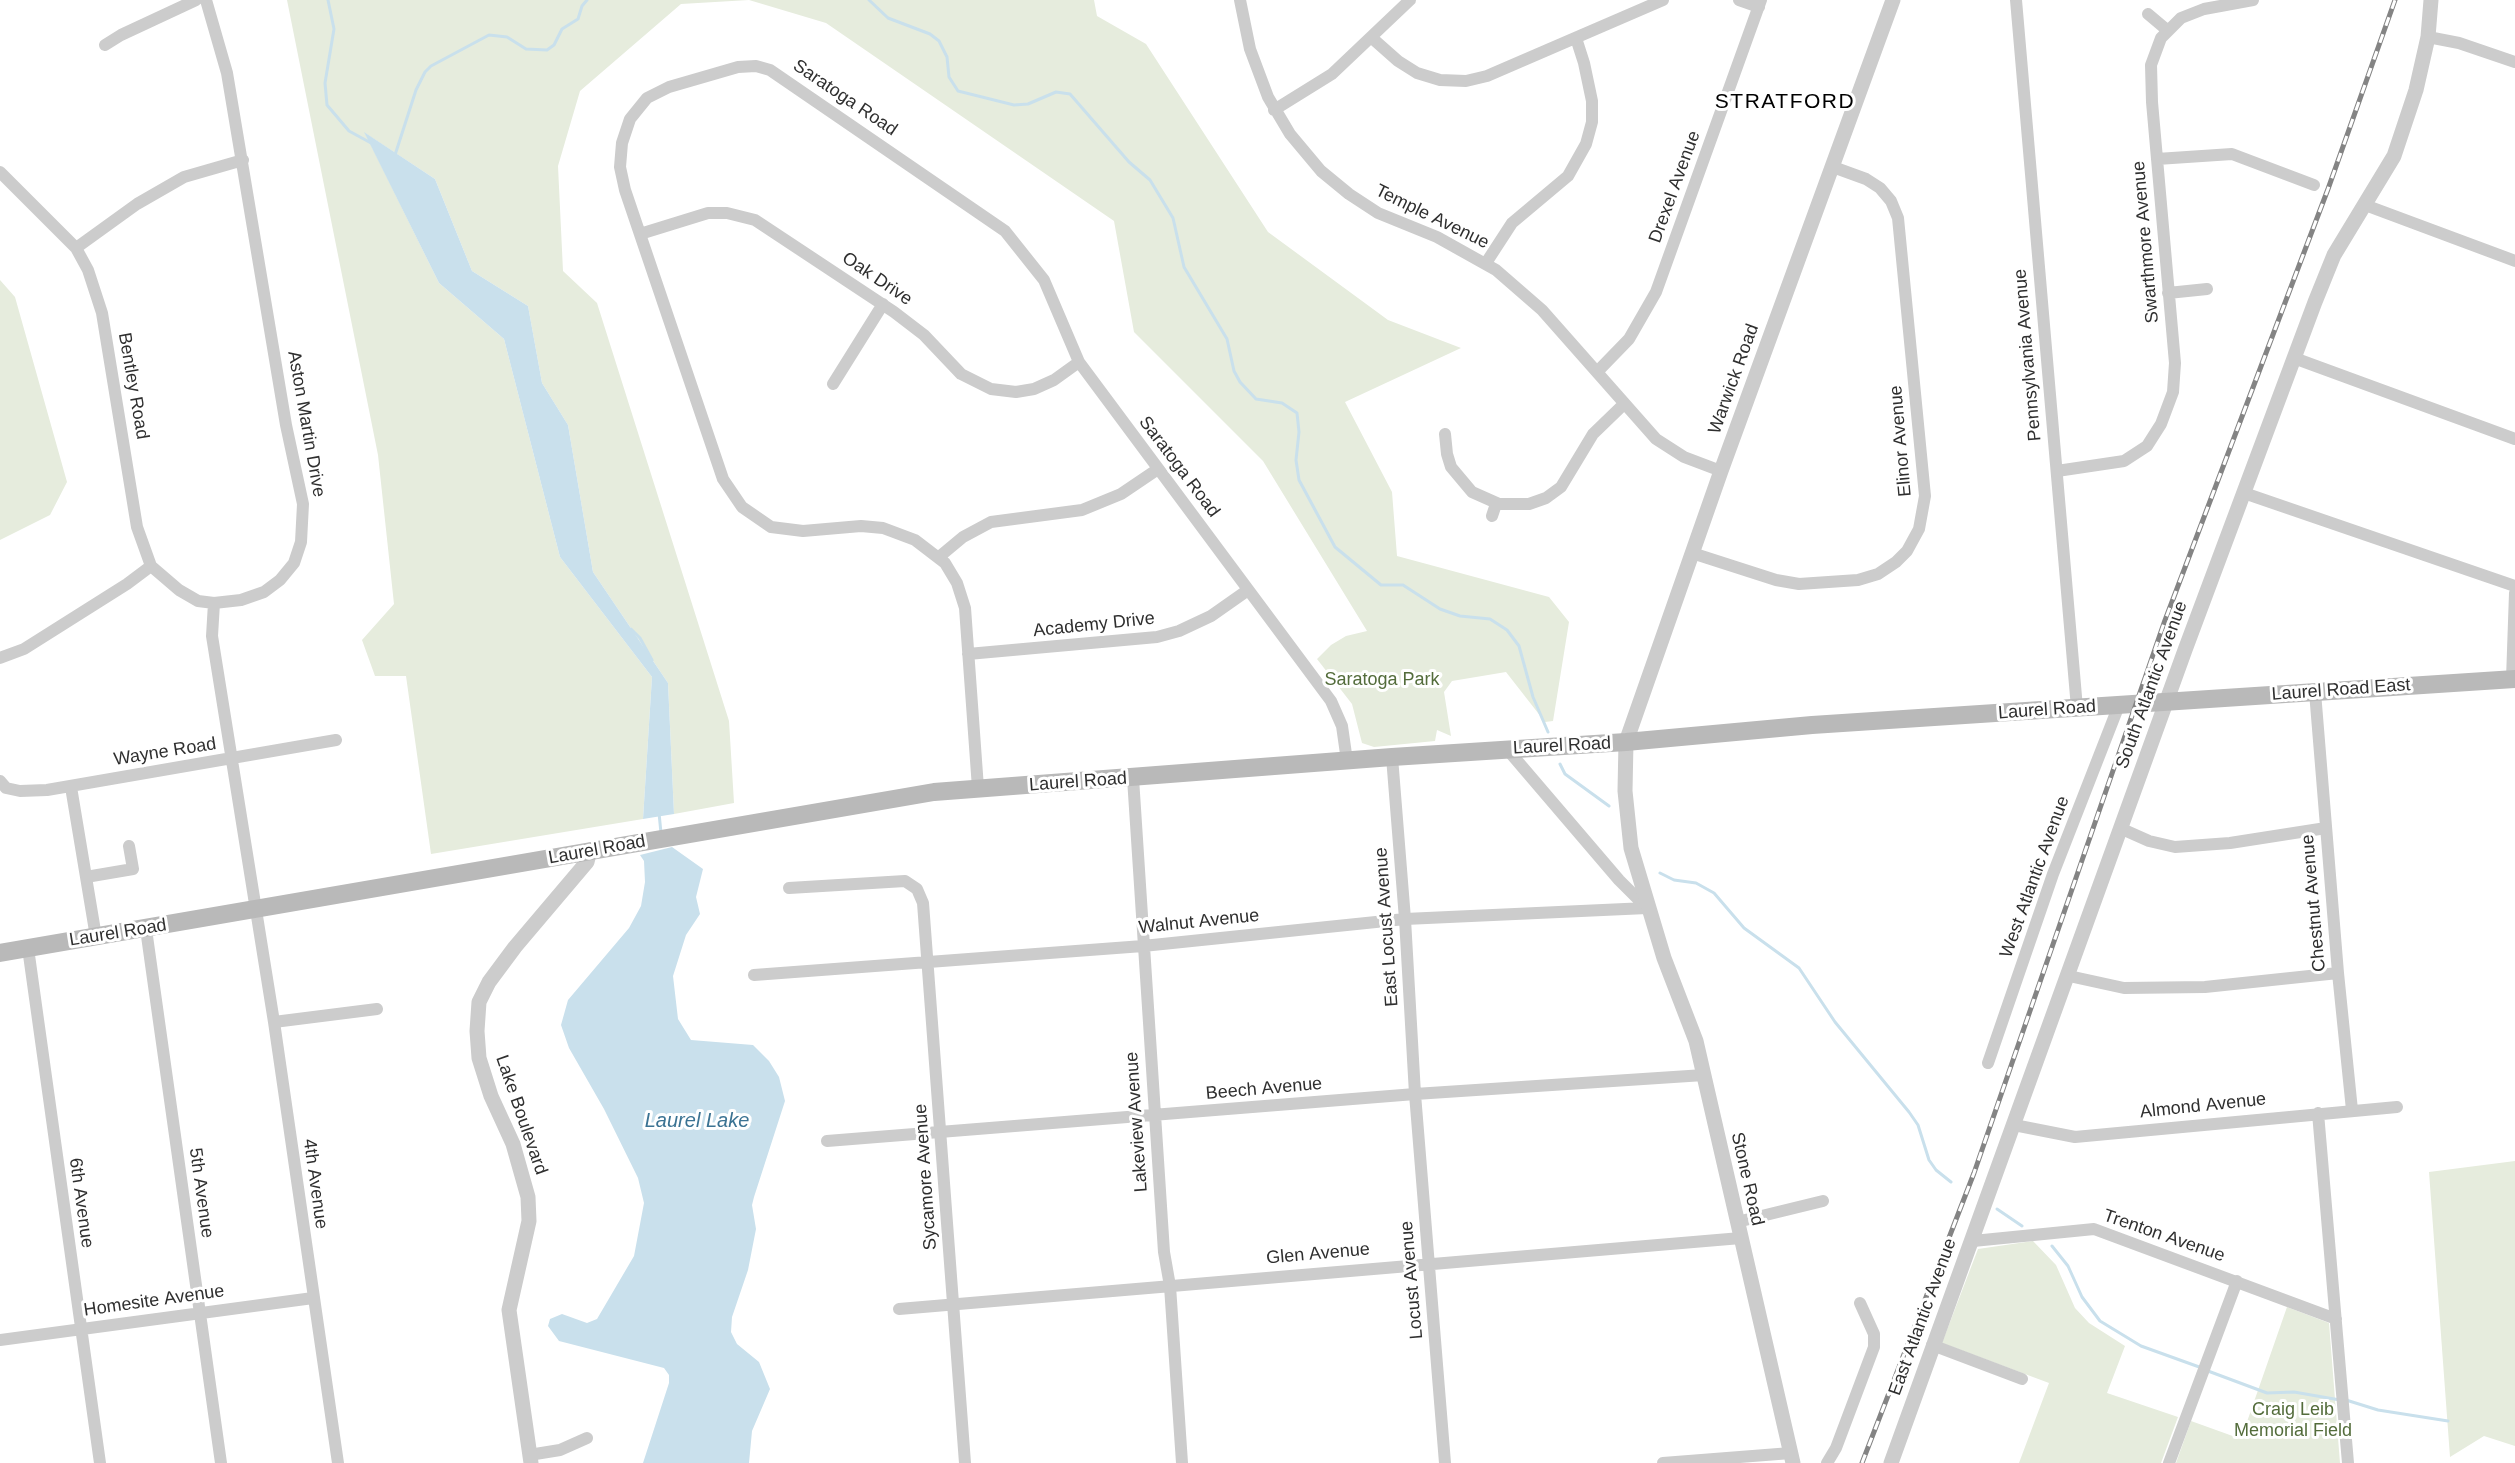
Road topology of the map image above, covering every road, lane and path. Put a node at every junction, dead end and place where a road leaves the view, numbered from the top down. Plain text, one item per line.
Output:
1 (196, 0) edge
2 (206, 0) edge
3 (1240, 0) edge
4 (1410, 0) edge
5 (1663, 0) edge
6 (1739, 0) edge
7 (1893, 0) edge
8 (2016, 0) edge
9 (2253, 0) edge
10 (2431, 0) edge
11 (1760, 3) edge
12 (2148, 14) dead end
13 (2166, 30) junction
14 (2428, 37) junction
15 (1372, 38) junction
16 (1576, 38) junction
17 (105, 45) dead end
18 (2515, 62) edge
19 (1274, 110) junction
20 (2157, 159) junction
21 (243, 160) junction
22 (1833, 167) junction
23 (0, 172) edge
24 (2314, 184) dead end
25 (2365, 205) junction
26 (640, 234) junction
27 (76, 248) junction
28 (2515, 261) edge
29 (1486, 263) junction
30 (2207, 289) dead end
31 (2168, 293) junction
32 (883, 304) junction
33 (2294, 358) junction
34 (1079, 363) junction
35 (1597, 372) junction
36 (833, 384) dead end
37 (1624, 404) junction
38 (1445, 434) dead end
39 (2515, 439) edge
40 (1158, 470) junction
41 (1721, 471) junction
42 (2057, 471) junction
43 (2244, 493) junction
44 (1496, 504) junction
45 (1492, 516) dead end
46 (1692, 553) junction
47 (939, 557) junction
48 (151, 566) junction
49 (2515, 586) edge
50 (1248, 590) junction
51 (2515, 593) edge
52 (214, 603) junction
53 (968, 654) junction
54 (0, 658) edge
55 (2514, 679) edge
56 (2315, 692) junction
57 (2166, 702) junction
58 (2119, 705) junction
59 (2077, 708) junction
60 (336, 740) dead end
61 (1626, 742) junction
62 (1507, 749) junction
63 (1392, 757) junction
64 (232, 760) junction
65 (1347, 760) junction
66 (1625, 775) joint
67 (1133, 778) junction
68 (1, 782) edge
69 (71, 787) junction
70 (978, 788) junction
71 (2326, 828) junction
72 (2122, 829) junction
73 (129, 846) dead end
74 (590, 850) junction
75 (86, 877) junction
76 (789, 888) dead end
77 (1647, 908) junction
78 (257, 910) junction
79 (1405, 919) junction
80 (146, 929) junction
81 (96, 937) junction
82 (1143, 946) junction
83 (28, 948) junction
84 (0, 953) edge
85 (927, 962) junction
86 (2338, 973) junction
87 (754, 975) dead end
88 (2069, 976) junction
89 (377, 1009) dead end
90 (274, 1022) junction
91 (1988, 1063) dead end
92 (1704, 1075) junction
93 (1415, 1094) junction
94 (2397, 1107) dead end
95 (2352, 1110) junction
96 (2318, 1113) junction
97 (1155, 1116) junction
98 (2014, 1125) junction
99 (940, 1132) junction
100 (826, 1141) dead end
101 (1992, 1185) joint
102 (1823, 1202) dead end
103 (1737, 1222) junction
104 (1741, 1238) junction
105 (1973, 1241) junction
106 (1428, 1262) junction
107 (2237, 1281) junction
108 (1170, 1286) junction
109 (313, 1298) junction
110 (953, 1303) junction
111 (1860, 1303) dead end
112 (899, 1309) dead end
113 (200, 1313) junction
114 (2336, 1319) junction
115 (80, 1329) junction
116 (0, 1340) edge
117 (1932, 1345) junction
118 (2022, 1379) dead end
119 (587, 1438) dead end
120 (1792, 1458) edge
121 (530, 1459) edge
122 (100, 1463) edge
123 (221, 1463) edge
124 (338, 1463) edge
125 (965, 1463) edge
126 (1182, 1463) edge
127 (1445, 1463) edge
128 (1663, 1463) edge
129 (1827, 1463) edge
130 (1891, 1463) edge
131 (2169, 1463) edge
132 (2348, 1463) edge

1 - 17 street
2 - 21 street, Aston Martin Drive
3 - 19 street, Temple Avenue
4 - 15 street
5 - 16 street
6 - 11 street
7 - 22 street, Warwick Road
8 - 42 street, Pennsylvania Avenue
9 - 13 street
10 - 14 street, South Atlantic Avenue
11 - 35 street, Drexel Avenue
12 - 13 street
13 - 20 street, Swarthmore Avenue
14 - 18 street
14 - 25 street, South Atlantic Avenue
15 - 16 street
15 - 19 street
16 - 29 street
19 - 29 street, Temple Avenue
20 - 24 street
20 - 31 street, Swarthmore Avenue
21 - 27 street
21 - 52 street, Aston Martin Drive
22 - 41 street, Warwick Road
22 - 46 street, Elinor Avenue
23 - 27 street, Bentley Road
25 - 28 street
25 - 33 street, South Atlantic Avenue
26 - 32 street, Oak Drive
26 - 34 street, Saratoga Road
26 - 47 street, Saratoga Road
27 - 48 street, Bentley Road
29 - 35 street, Temple Avenue
30 - 31 street
31 - 42 street, Swarthmore Avenue
32 - 34 street, Oak Drive
32 - 36 street
33 - 39 street
33 - 43 street, South Atlantic Avenue
34 - 40 street, Saratoga Road
35 - 37 street, Temple Avenue
37 - 41 street, Temple Avenue
37 - 44 street
38 - 44 street
40 - 47 street
40 - 50 street, Saratoga Road
41 - 46 street, Warwick Road
42 - 59 street, Pennsylvania Avenue
43 - 49 street
43 - 57 street, South Atlantic Avenue
44 - 45 street
46 - 61 street, Warwick Road
47 - 53 street, Saratoga Road
48 - 52 street, Bentley Road
48 - 54 street
50 - 53 street, Academy Drive
50 - 65 street, Saratoga Road
51 - 55 street
52 - 64 street
53 - 70 street, Saratoga Road
55 - 56 main road, Laurel Road East
56 - 57 main road, Laurel Road East
56 - 71 street, Chestnut Avenue
57 - 58 main road, Laurel Road
57 - 72 street, South Atlantic Avenue
58 - 59 main road, Laurel Road
58 - 91 street, West Atlantic Avenue
59 - 61 main road, Laurel Road
60 - 64 street, Wayne Road
61 - 62 main road, Laurel Road
61 - 66 street, Warwick Road
62 - 63 main road, Laurel Road
62 - 77 street, Stone Road
63 - 65 main road, Laurel Road
63 - 79 street, East Locust Avenue
64 - 69 street, Wayne Road
64 - 78 street
65 - 67 main road, Laurel Road
66 - 77 street, Stone Road
67 - 70 main road, Laurel Road
67 - 82 street, Lakeview Avenue
68 - 69 street, Wayne Road
69 - 75 street
70 - 74 main road, Laurel Road
71 - 72 street
71 - 86 street, Chestnut Avenue
72 - 88 street, South Atlantic Avenue
73 - 75 street
74 - 78 main road, Laurel Road
74 - 121 street, Lake Boulevard
75 - 81 street
76 - 85 street, Sycamore Avenue
77 - 79 street, Walnut Avenue
77 - 92 street, Stone Road
78 - 80 main road, Laurel Road
78 - 90 street, 4th Avenue
79 - 82 street, Walnut Avenue
79 - 93 street, East Locust Avenue
80 - 81 main road, Laurel Road
80 - 113 street, 5th Avenue
81 - 83 main road, Laurel Road
82 - 85 street, Walnut Avenue
82 - 97 street, Lakeview Avenue
83 - 84 main road, Laurel Road
83 - 115 street, 6th Avenue
85 - 87 street, Walnut Avenue
85 - 99 street, Sycamore Avenue
86 - 88 street
86 - 95 street, Chestnut Avenue
88 - 98 street, South Atlantic Avenue
89 - 90 street
90 - 109 street, 4th Avenue
92 - 93 street, Beech Avenue
92 - 103 street, Stone Road
93 - 97 street, Beech Avenue
93 - 106 street, Locust Avenue
94 - 95 street, Almond Avenue
95 - 96 street, Almond Avenue
96 - 98 street, Almond Avenue
96 - 114 street
97 - 99 street, Beech Avenue
97 - 108 street, Lakeview Avenue
98 - 101 street, South Atlantic Avenue
99 - 100 street, Beech Avenue
99 - 110 street, Sycamore Avenue
101 - 105 street, East Atlantic Avenue
102 - 103 street
103 - 104 street, Stone Road
104 - 106 street, Glen Avenue
104 - 120 street, Stone Road
105 - 107 street, Trenton Avenue
105 - 117 street, East Atlantic Avenue
106 - 108 street, Glen Avenue
106 - 127 street, Locust Avenue
107 - 114 street, Trenton Avenue
107 - 131 street
108 - 110 street, Glen Avenue
108 - 126 street, Lakeview Avenue
109 - 113 street, Homesite Avenue
109 - 124 street, 4th Avenue
110 - 112 street, Glen Avenue
110 - 125 street, Sycamore Avenue
111 - 129 street
113 - 115 street, Homesite Avenue
113 - 123 street, 5th Avenue
114 - 132 street
115 - 116 street, Homesite Avenue
115 - 122 street, 6th Avenue
117 - 118 street
117 - 130 street, East Atlantic Avenue
119 - 121 street
120 - 128 street

